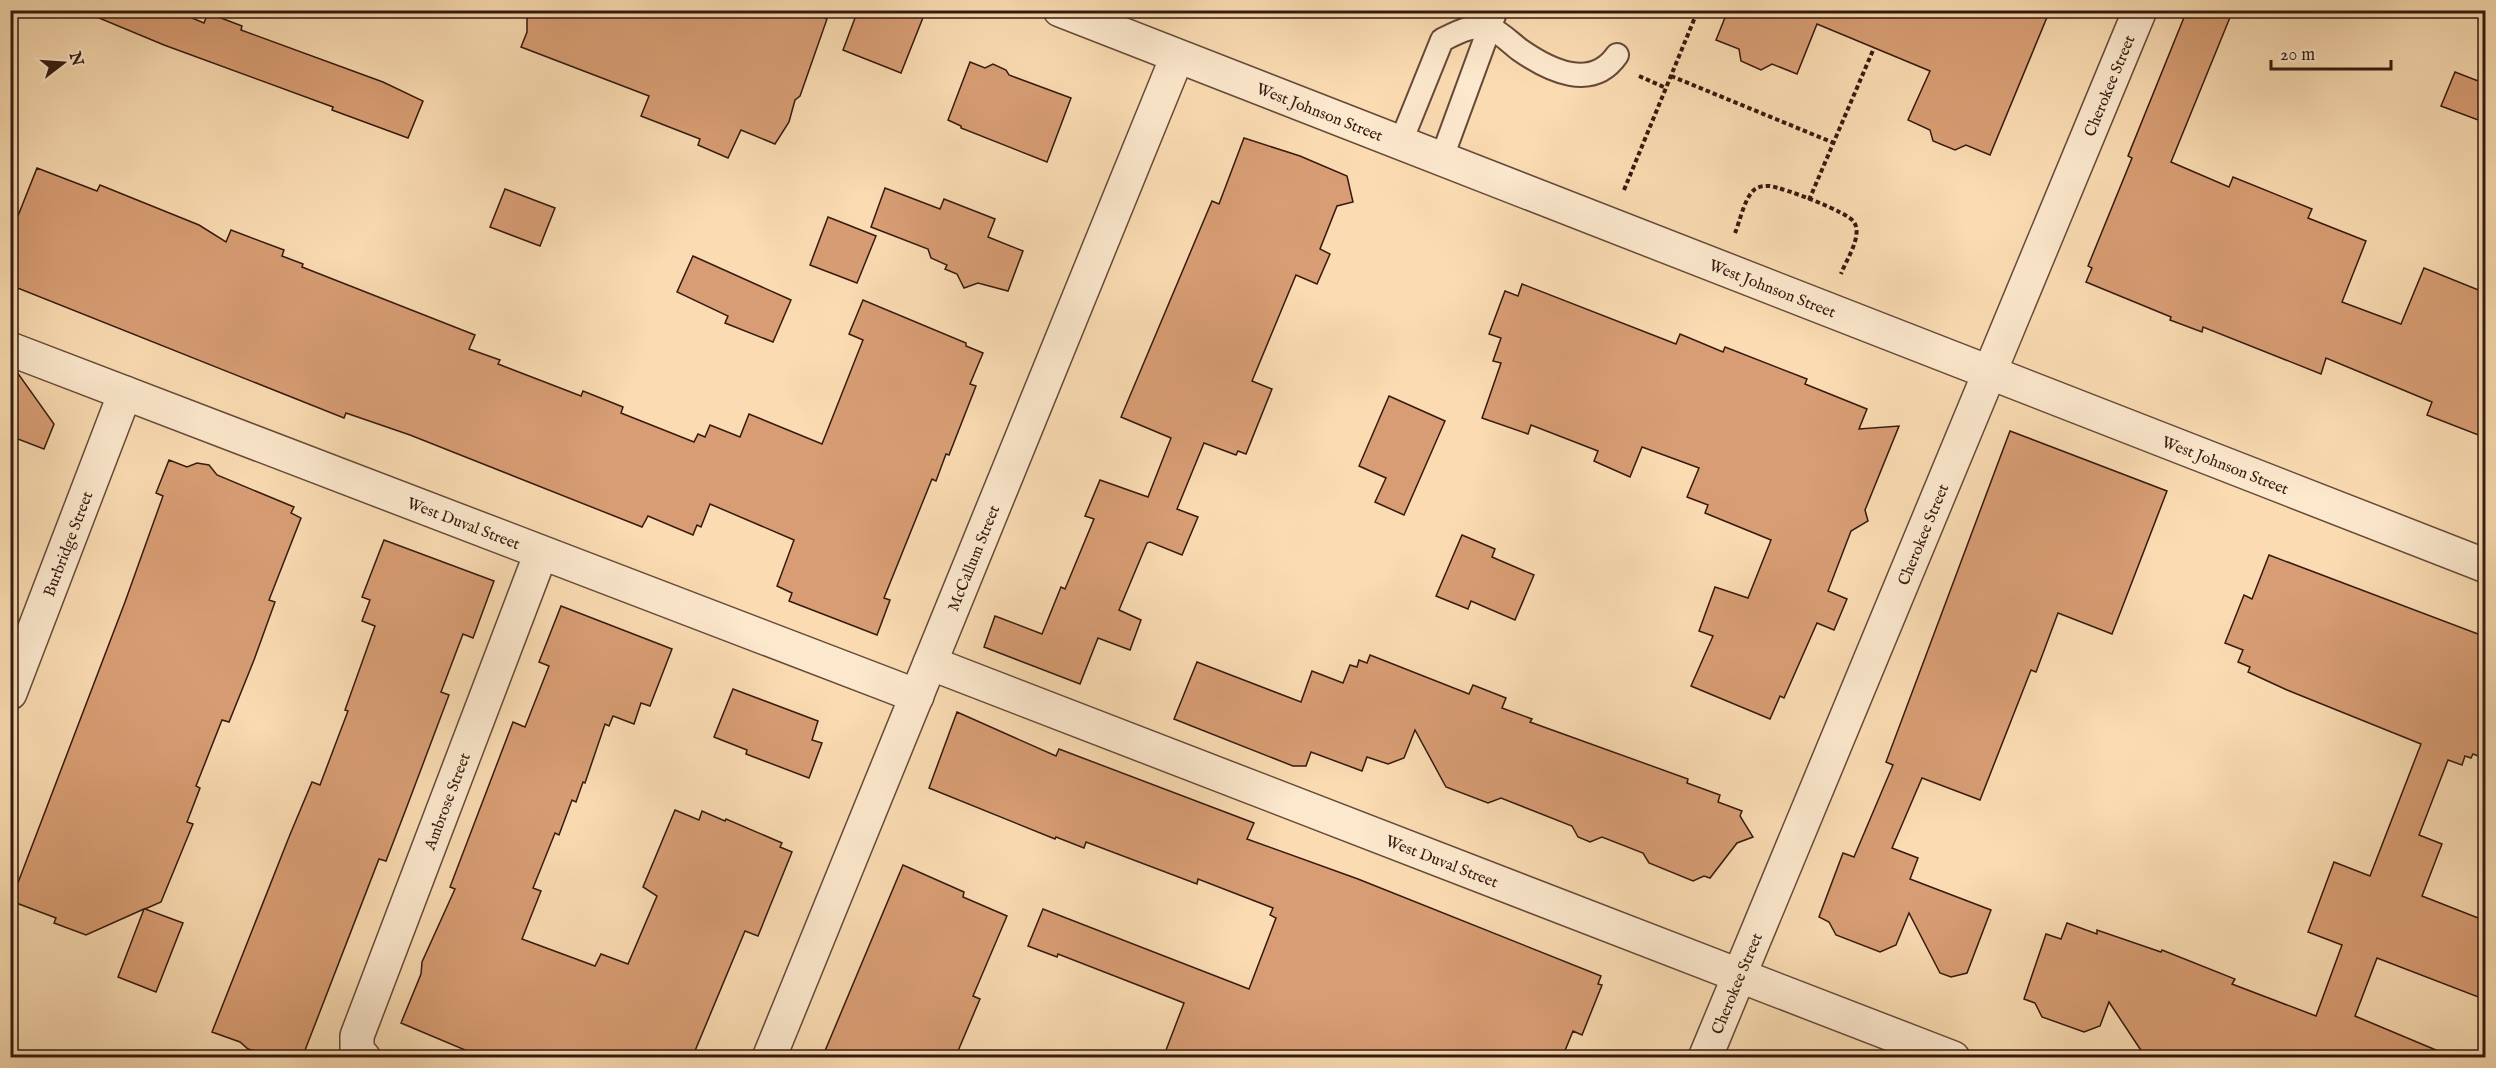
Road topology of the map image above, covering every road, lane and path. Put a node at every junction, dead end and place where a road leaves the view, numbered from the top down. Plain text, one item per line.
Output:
1 (1060, 10) edge
2 (1698, 10) edge
3 (2140, 10) edge
4 (1493, 19) edge
5 (1874, 48) dead end
6 (1617, 55) dead end
7 (1177, 57) junction
8 (1671, 75) junction
9 (1834, 143) junction
10 (1400, 144) junction
11 (1441, 160) junction
12 (1624, 191) dead end
13 (1809, 200) junction
14 (1735, 234) dead end
15 (1840, 275) dead end
16 (10, 349) edge
17 (1989, 372) junction
18 (125, 393) junction
19 (541, 553) junction
20 (2486, 566) edge
21 (930, 663) junction
22 (10, 693) edge
23 (917, 696) junction
24 (1739, 975) junction
25 (360, 1054) edge
26 (768, 1058) edge
27 (1705, 1058) edge
28 (1953, 1058) edge

1 - 7 street, West Johnson Street
2 - 8 path
3 - 17 street, Cherokee Street
4 - 6 lane
4 - 10 lane
4 - 11 lane
5 - 9 path
7 - 10 street, West Johnson Street
7 - 21 street, McCallum Street
8 - 9 path
8 - 12 path
9 - 13 path
10 - 11 street, West Johnson Street
11 - 17 street, West Johnson Street
13 - 14 path
13 - 15 path
16 - 18 street, West Duval Street
17 - 20 street, West Johnson Street
17 - 24 street, Cherokee Street
18 - 19 street, West Duval Street
18 - 22 street, Burbridge Street
19 - 23 street, West Duval Street
19 - 25 street, Ambrose Street
21 - 23 street, McCallum Street
21 - 24 street, West Duval Street
23 - 26 street, McCallum Street
24 - 27 street, Cherokee Street
24 - 28 street, West Duval Street

